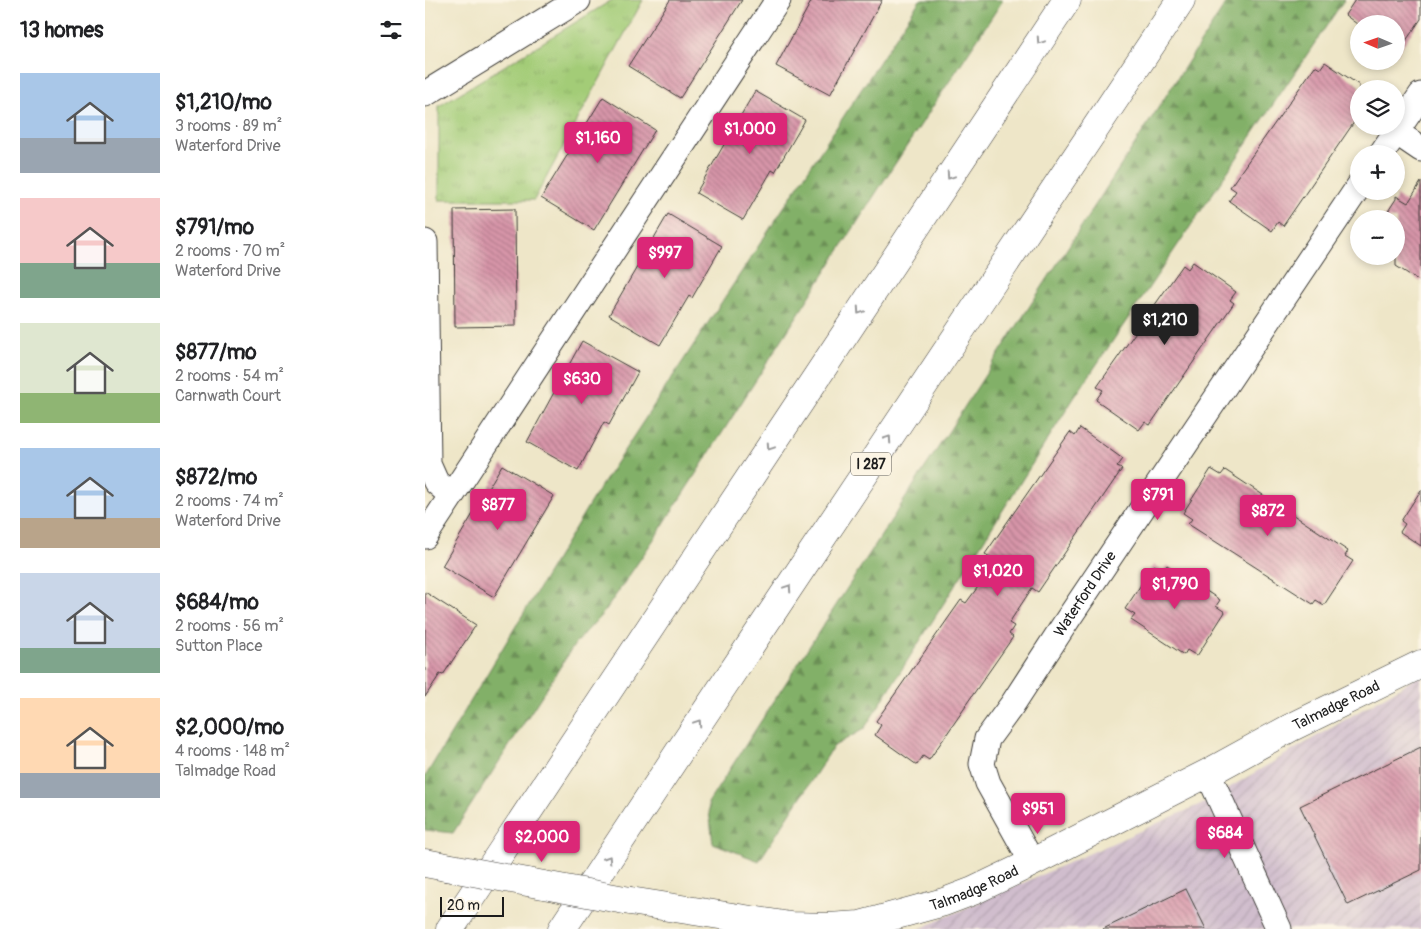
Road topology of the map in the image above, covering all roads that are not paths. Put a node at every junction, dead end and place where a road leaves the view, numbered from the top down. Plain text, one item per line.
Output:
1 (578, 0) edge
2 (778, 0) edge
3 (1067, 0) edge
4 (1181, 0) edge
5 (425, 94) edge
6 (1421, 95) edge
7 (1405, 118) edge
8 (1400, 135) edge
9 (1421, 149) edge
10 (1350, 199) edge
11 (425, 242) edge
12 (451, 495) junction
13 (425, 536) edge
14 (1421, 664) edge
15 (1208, 773) junction
16 (1032, 862) junction
17 (436, 865) edge
18 (790, 927) edge
19 (450, 929) edge
20 (562, 929) edge
21 (1279, 929) edge

1 - 5 street
2 - 12 street
3 -> 19 main road
20 -> 4 main road, I 287
6 - 7 street
8 - 9 street
10 - 16 street, Waterford Drive
11 - 12 street
12 - 13 street
14 - 15 main road, Talmadge Road
15 - 16 main road, Talmadge Road
15 - 21 street
16 - 18 main road, Talmadge Road
17 - 18 main road, Talmadge Road, bridge

